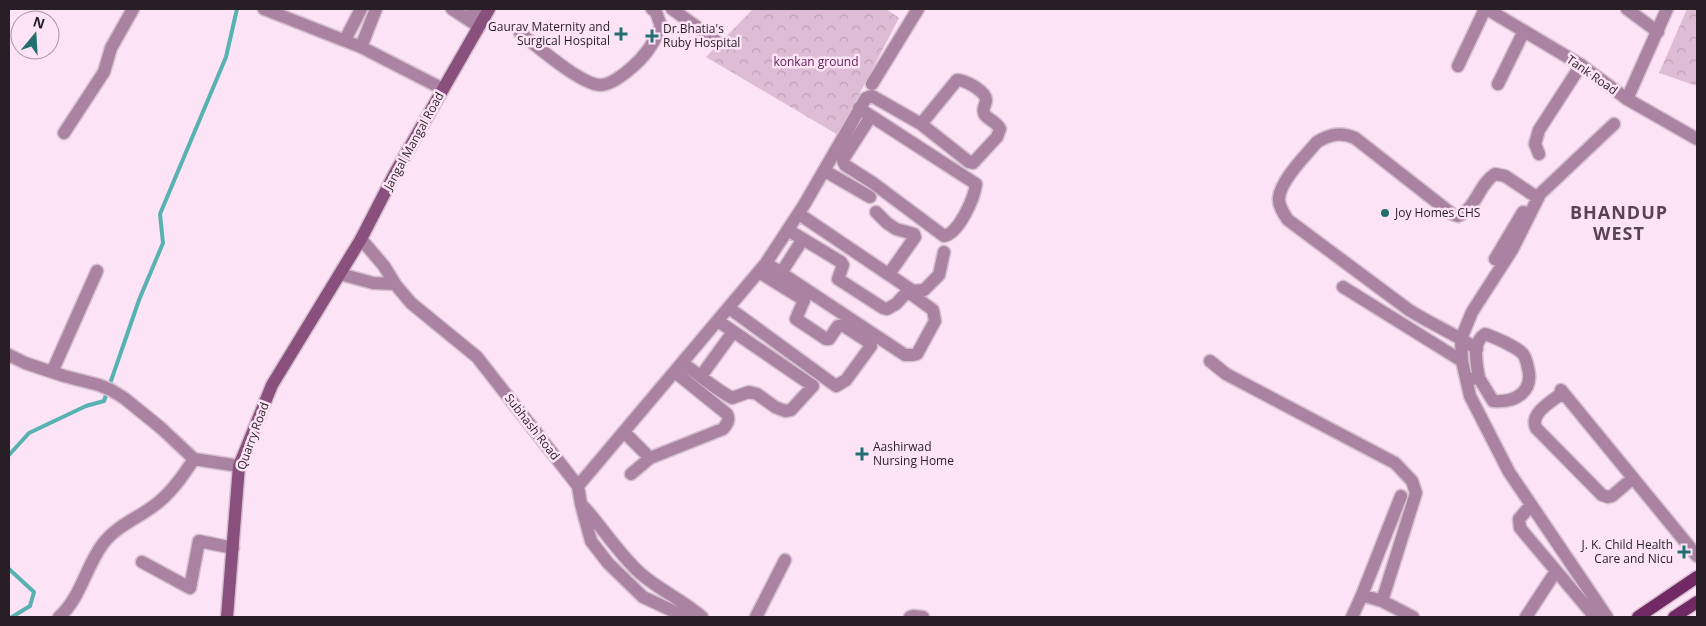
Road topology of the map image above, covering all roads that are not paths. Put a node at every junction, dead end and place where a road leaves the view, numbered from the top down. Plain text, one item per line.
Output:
1 (133, 9) edge
2 (264, 9) edge
3 (362, 9) edge
4 (376, 9) edge
5 (452, 9) edge
6 (472, 9) edge
7 (652, 9) edge
8 (672, 9) edge
9 (918, 9) edge
10 (1486, 9) edge
11 (1627, 9) edge
12 (1667, 9) edge
13 (484, 17) edge
14 (1524, 31) junction
15 (1658, 32) junction
16 (520, 34) dead end
17 (345, 40) junction
18 (715, 40) dead end
19 (360, 47) junction
20 (1581, 65) junction
21 (1458, 66) dead end
22 (872, 84) dead end
23 (1498, 84) dead end
24 (443, 89) junction
25 (1627, 99) junction
26 (859, 108) junction
27 (871, 116) junction
28 (921, 124) junction
29 (1614, 124) dead end
30 (64, 133) dead end
31 (1697, 139) edge
32 (1539, 154) dead end
33 (825, 171) junction
34 (870, 196) dead end
35 (1536, 197) junction
36 (876, 212) dead end
37 (798, 214) junction
38 (788, 230) junction
39 (360, 239) junction
40 (803, 239) junction
41 (944, 252) dead end
42 (1495, 260) dead end
43 (762, 268) junction
44 (97, 271) dead end
45 (781, 273) junction
46 (340, 274) junction
47 (889, 274) junction
48 (395, 284) junction
49 (1342, 287) dead end
50 (729, 308) junction
51 (718, 321) junction
52 (733, 332) junction
53 (1461, 339) junction
54 (1477, 349) junction
55 (9, 355) edge
56 (1210, 361) dead end
57 (678, 368) junction
58 (52, 372) junction
59 (701, 376) junction
60 (1475, 382) junction
61 (624, 432) junction
62 (650, 458) junction
63 (194, 459) junction
64 (240, 466) junction
65 (631, 474) dead end
66 (1633, 478) junction
67 (578, 486) junction
68 (1401, 496) dead end
69 (581, 504) junction
70 (1531, 505) junction
71 (233, 548) junction
72 (1697, 556) edge
73 (785, 560) dead end
74 (142, 562) dead end
75 (1556, 571) junction
76 (1697, 578) edge
77 (1362, 595) junction
78 (1382, 601) junction
79 (1697, 602) edge
80 (59, 617) edge
81 (227, 617) edge
82 (686, 617) edge
83 (702, 617) edge
84 (756, 617) edge
85 (910, 617) edge
86 (923, 617) edge
87 (1352, 617) edge
88 (1413, 617) edge
89 (1526, 617) edge
90 (1595, 617) edge
91 (1607, 617) edge
92 (1638, 617) edge
93 (1674, 617) edge

1 - 30 street
2 - 17 street
3 - 17 street
4 - 19 street
5 - 13 street
6 - 13 street
7 - 16 street
8 - 18 street
9 - 22 street
10 - 14 street, Tank Road
10 - 21 street
11 - 15 street
12 - 15 street
13 - 24 main road, Jangal Mangal Road
14 - 20 street, Tank Road
14 - 23 street
15 - 25 street
17 - 19 street
19 - 24 street
20 - 25 street, Tank Road
20 - 32 street
24 - 39 main road, Jangal Mangal Road
25 - 31 street, Tank Road
26 - 27 street
26 - 28 street
26 - 33 street
27 - 27 street
28 - 28 street
29 - 35 street
33 - 34 street
33 - 37 street
35 - 42 street
35 - 53 street
35 - 53 street
36 - 47 street
37 - 38 street
37 - 47 street
38 - 40 street
38 - 43 street
39 - 46 main road, Jangal Mangal Road
39 - 48 street, Subhash Road
40 - 45 street
40 - 45 street
41 - 47 street
43 - 45 street
43 - 50 street
43 - 50 street
44 - 58 street
46 - 48 street
46 - 64 main road, Quarry Road
48 - 67 street, Subhash Road
49 - 60 street
50 - 51 street
51 - 52 street
51 - 57 street
52 - 59 street
52 - 59 street
53 - 54 street
53 - 60 street
54 - 60 street
54 - 60 street
55 - 58 street
56 - 78 street
57 - 59 street
57 - 61 street
57 - 62 street
58 - 63 street
60 - 70 street
61 - 62 street
61 - 67 street
62 - 65 street
63 - 64 street
63 - 80 street
64 - 71 main road, Quarry Road
66 - 66 street
66 - 72 street
67 - 69 street, Subhash Road
68 - 77 street
69 - 82 street, Subhash Road
69 - 83 street
70 - 75 street
70 - 91 street
71 - 74 street
71 - 81 main road, Quarry Road
73 - 84 street
75 - 89 street
75 - 90 street
76 - 92 main road
77 - 78 street
77 - 87 street
78 - 88 street
79 - 93 main road
85 - 86 street

